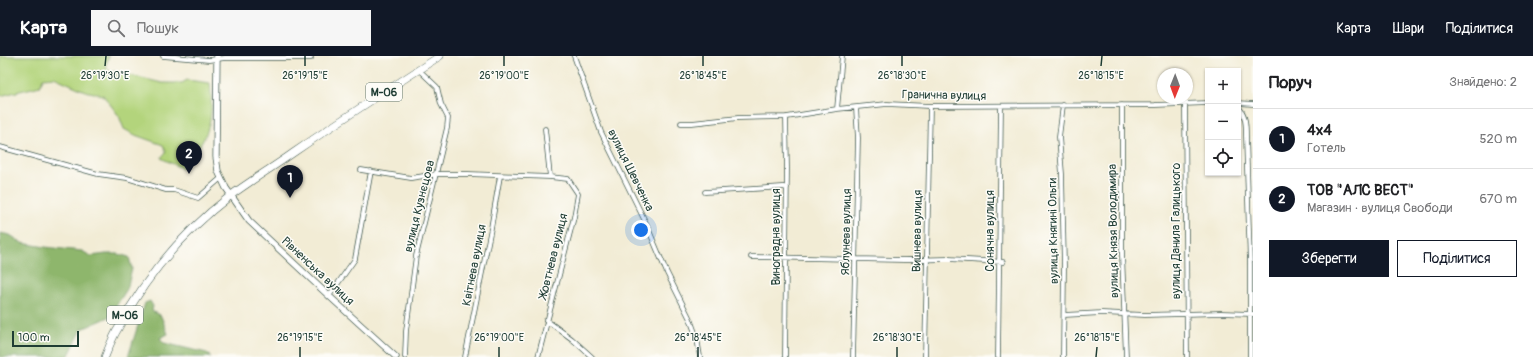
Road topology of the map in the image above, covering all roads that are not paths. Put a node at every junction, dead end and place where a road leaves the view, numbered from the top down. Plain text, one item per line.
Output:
1 (163, 56) edge
2 (440, 56) edge
3 (574, 56) edge
4 (842, 56) edge
5 (217, 58) edge
6 (311, 58) dead end
7 (418, 70) junction
8 (1205, 103) edge
9 (1185, 104) joint
10 (1193, 104) edge
11 (1241, 104) edge
12 (1247, 104) junction
13 (1253, 104) edge
14 (1063, 105) junction
15 (1122, 105) junction
16 (930, 106) junction
17 (1001, 106) junction
18 (1241, 107) edge
19 (856, 108) junction
20 (837, 110) junction
21 (1241, 112) edge
22 (786, 117) junction
23 (681, 123) dead end
24 (545, 129) dead end
25 (0, 147) edge
26 (361, 170) dead end
27 (371, 171) junction
28 (437, 174) junction
29 (500, 176) junction
30 (550, 177) junction
31 (221, 178) junction
32 (787, 188) junction
33 (705, 192) dead end
34 (231, 196) junction
35 (751, 257) dead end
36 (786, 257) junction
37 (854, 258) junction
38 (926, 260) junction
39 (1001, 262) junction
40 (329, 296) junction
41 (1186, 313) junction
42 (1125, 314) junction
43 (1252, 314) edge
44 (1064, 315) junction
45 (546, 320) junction
46 (105, 357) edge
47 (396, 357) edge
48 (406, 357) edge
49 (465, 357) edge
50 (538, 357) edge
51 (592, 357) edge
52 (700, 357) edge
53 (785, 357) edge
54 (853, 357) edge
55 (925, 357) edge
56 (998, 357) edge
57 (1063, 357) edge
58 (1126, 357) edge
59 (1187, 357) edge
60 (1250, 357) edge

1 - 5 street
2 - 7 highway, М-06
3 - 52 street, вулиця Шевченка
4 - 20 street
5 - 6 street
5 - 31 main road, Рівненська вулиця
7 - 28 street, вулиця Кузнєцова
7 - 34 highway, М-06
8 - 10 street, Гранична вулиця
9 - 15 street, Гранична вулиця
9 - 41 street, вулиця Данила Галицького
11 - 12 street
12 - 13 street
12 - 18 street
14 - 15 street, Гранична вулиця
14 - 17 street, Гранична вулиця
14 - 44 street, вулиця Княгині Ольги
15 - 42 street, вулиця Князя Володимира
16 - 17 street, Гранична вулиця
16 - 19 street, Гранична вулиця
16 - 38 street, Вишнева вулиця
17 - 39 street, Сонячна вулиця
19 - 20 street, Гранична вулиця
19 - 37 street, Яблунева вулиця
20 - 22 street, Гранична вулиця
21 - 43 street
22 - 23 street, Гранична вулиця
22 - 32 street, Виноградна вулиця
24 - 30 street
25 - 31 street
26 - 27 street, Жовтнева вулиця
27 - 28 street, Жовтнева вулиця
27 - 40 street
28 - 29 street, Жовтнева вулиця
28 - 48 street, вулиця Кузнєцова
29 - 30 street, Жовтнева вулиця
29 - 49 street, Квітнева вулиця
30 - 45 street, Жовтнева вулиця
31 - 34 main road, Рівненська вулиця
32 - 33 street
32 - 36 street, Виноградна вулиця
34 - 40 main road, Рівненська вулиця
34 - 46 highway, М-06
35 - 36 street
36 - 37 street
36 - 53 street, Виноградна вулиця
37 - 38 street
37 - 54 street, Яблунева вулиця
38 - 39 street
38 - 55 street, Вишнева вулиця
39 - 56 street, Сонячна вулиця
40 - 47 main road, Рівненська вулиця
41 - 42 street
41 - 43 street
41 - 59 street, вулиця Данила Галицького
42 - 44 street
42 - 58 street, вулиця Князя Володимира
43 - 60 street
44 - 57 street, вулиця Княгині Ольги
45 - 50 street, Жовтнева вулиця
45 - 51 street

